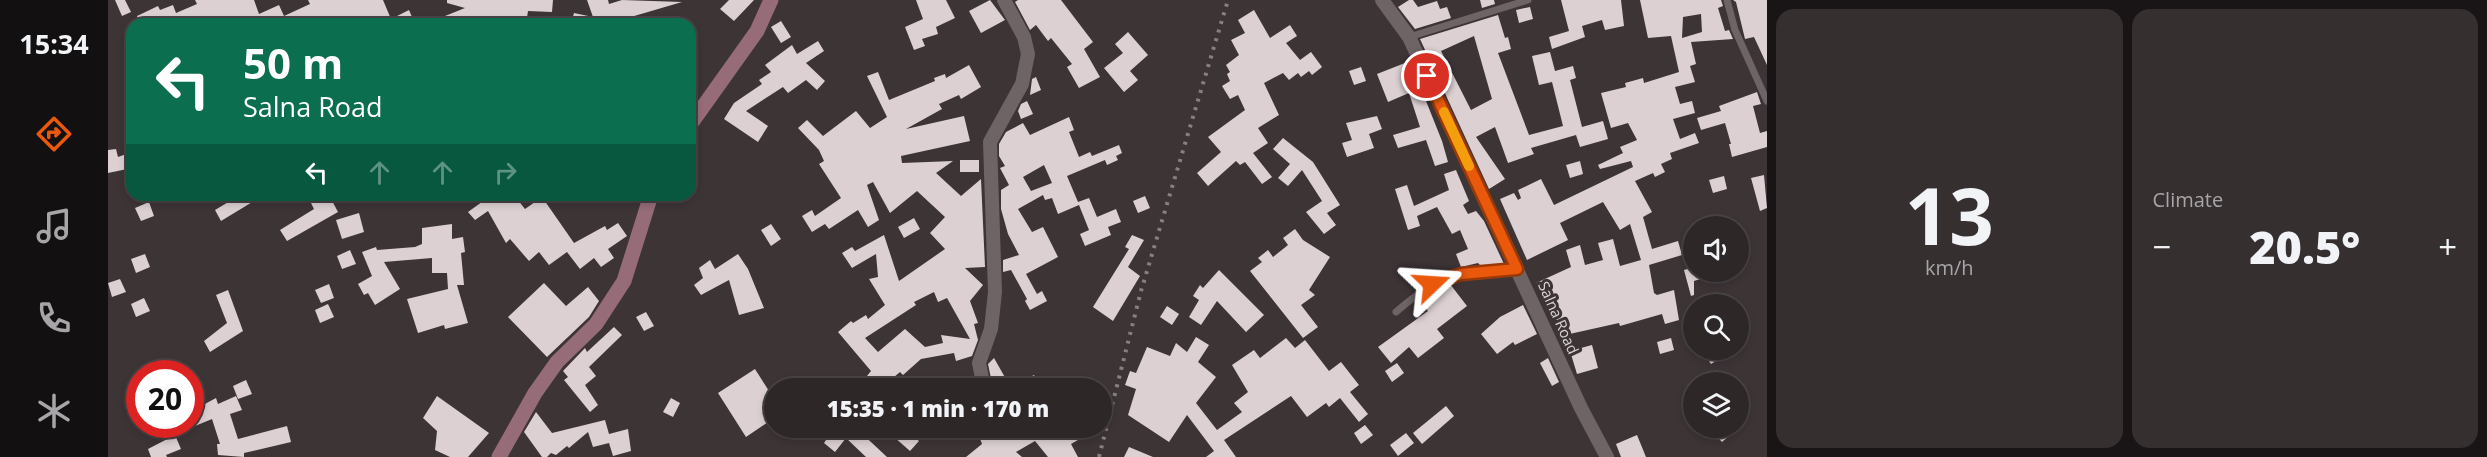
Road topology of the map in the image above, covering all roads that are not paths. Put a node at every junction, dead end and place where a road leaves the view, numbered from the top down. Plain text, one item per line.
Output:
1 (771, 0) edge
2 (1004, 0) edge
3 (1382, 0) edge
4 (1528, 0) edge
5 (1727, 0) edge
6 (1409, 37) junction
7 (1767, 101) edge
8 (696, 117) edge
9 (649, 201) edge
10 (1517, 269) junction
11 (1396, 312) dead end
12 (982, 378) edge
13 (499, 457) edge
14 (1607, 457) edge

1 - 8 main road
2 - 12 street
3 - 6 street, Salna Road
4 - 6 lane
5 - 7 lane
6 - 10 street, Salna Road
9 - 13 main road
10 - 11 lane
10 - 14 street, Salna Road

